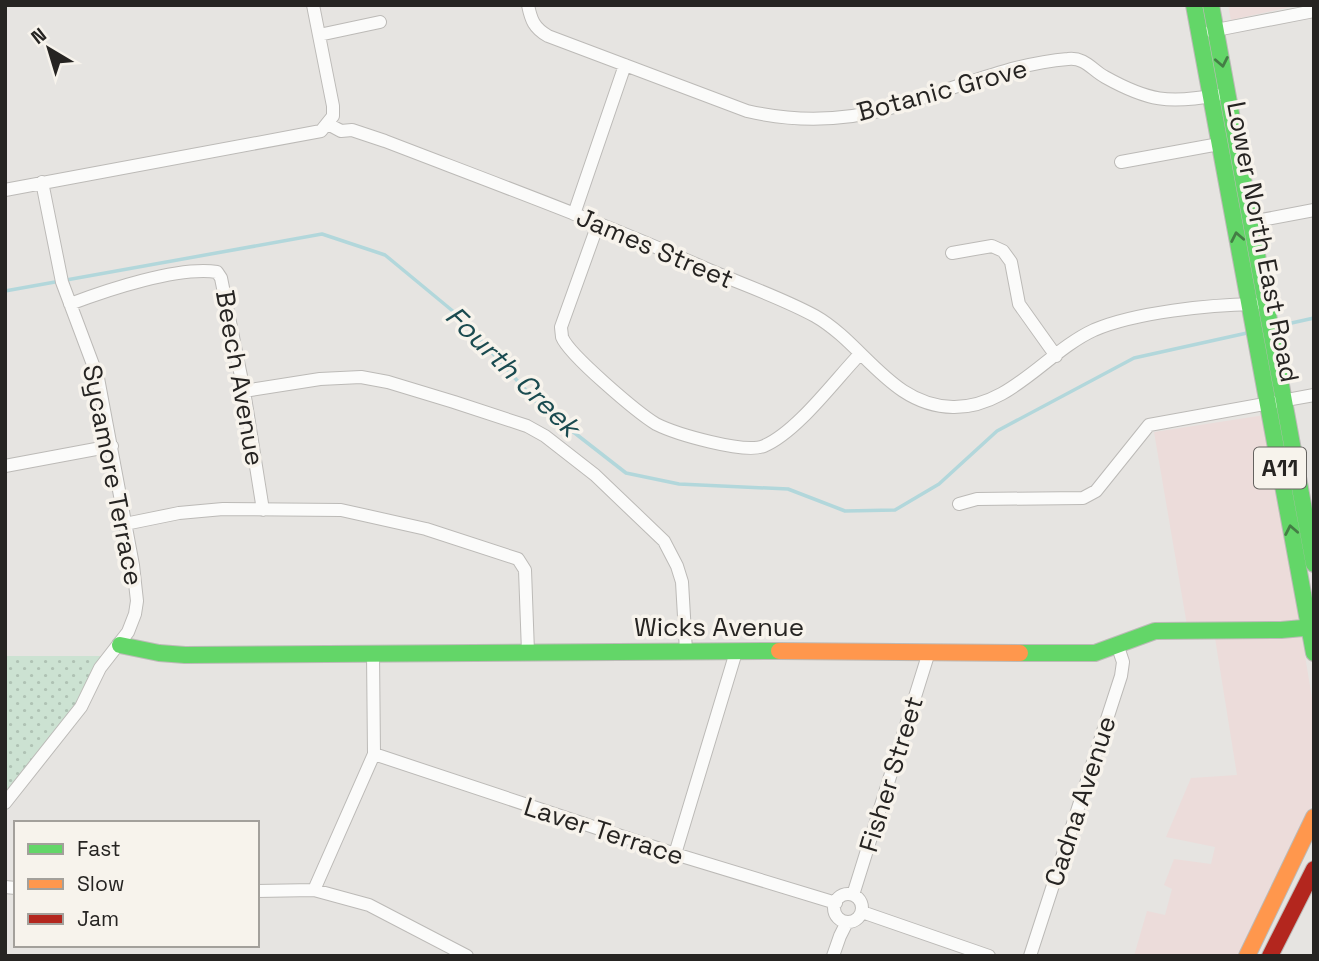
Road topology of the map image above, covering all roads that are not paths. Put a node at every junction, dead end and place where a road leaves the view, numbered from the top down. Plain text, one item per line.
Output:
1 (313, 5) edge
2 (527, 5) edge
3 (1194, 5) edge
4 (1212, 5) edge
5 (1314, 11) edge
6 (380, 22) dead end
7 (1216, 30) junction
8 (1199, 33) junction
9 (319, 35) junction
10 (625, 65) junction
11 (1228, 94) junction
12 (1210, 97) junction
13 (328, 124) junction
14 (1219, 144) junction
15 (1121, 162) dead end
16 (42, 182) junction
17 (5, 190) edge
18 (1314, 211) edge
19 (574, 214) junction
20 (1251, 222) junction
21 (598, 224) junction
22 (952, 253) dead end
23 (70, 304) junction
24 (1249, 304) junction
25 (1269, 319) junction
26 (860, 354) junction
27 (1056, 356) junction
28 (244, 391) junction
29 (1314, 395) edge
30 (1276, 402) junction
31 (112, 446) junction
32 (5, 466) edge
33 (959, 504) dead end
34 (263, 510) junction
35 (125, 524) junction
36 (1314, 564) edge
37 (1312, 628) edge
38 (120, 645) junction
39 (1118, 647) junction
40 (686, 651) junction
41 (528, 652) junction
42 (736, 652) junction
43 (929, 652) junction
44 (373, 653) junction
45 (1314, 653) edge
46 (374, 754) junction
47 (5, 803) edge
48 (1314, 817) edge
49 (1314, 845) edge
50 (675, 854) junction
51 (1314, 869) edge
52 (314, 890) junction
53 (259, 891) edge
54 (853, 895) junction
55 (836, 904) junction
56 (862, 912) junction
57 (847, 922) junction
58 (467, 956) edge
59 (833, 956) edge
60 (989, 956) edge
61 (1030, 956) edge
62 (1249, 956) edge
63 (1270, 956) edge

1 - 9 street
2 - 10 street, Botanic Grove
3 - 8 main road, Lower North East Road / A11
4 - 7 main road, Lower North East Road / A11
5 - 7 street
6 - 9 street
7 - 8 street
7 -> 11 main road, Lower North East Road / A11
8 - 12 main road, Lower North East Road / A11
9 - 13 street
10 - 12 street, Botanic Grove
10 - 19 street
11 - 12 street, Botanic Grove
11 - 20 main road, Lower North East Road / A11
12 - 14 main road, Lower North East Road / A11
13 - 16 street
13 - 19 street, James Street
14 - 15 street
24 -> 14 main road, Lower North East Road / A11
16 - 17 street
16 - 23 street, Sycamore Terrace
18 - 20 street
19 - 21 street, James Street
20 - 25 main road, Lower North East Road / A11
21 - 26 street, James Street
21 - 26 street
22 - 27 street
23 - 28 street, Beech Avenue
23 - 31 street, Sycamore Terrace
24 - 25 street, James Street
24 - 27 street, James Street
24 - 30 main road, Lower North East Road / A11
25 - 30 main road, Lower North East Road / A11
26 - 27 street, James Street
28 - 34 street, Beech Avenue
28 - 40 street
29 - 30 street
30 - 33 street
30 - 36 main road, Lower North East Road / A11
37 -> 30 main road, Lower North East Road / A11
31 - 32 street
31 - 35 street, Sycamore Terrace
34 - 35 street
34 - 41 street
35 - 38 street, Sycamore Terrace
37 - 39 main road, Wicks Avenue
37 - 45 main road, Lower North East Road / A11
38 - 44 main road, Wicks Avenue
38 - 47 street, Sycamore Terrace
39 - 43 main road, Wicks Avenue
39 - 61 street, Cadna Avenue
40 - 41 main road, Wicks Avenue
40 - 42 main road, Wicks Avenue
41 - 44 main road, Wicks Avenue
42 - 43 main road, Wicks Avenue
42 - 50 street
43 - 54 street, Fisher Street
44 - 46 street
46 - 50 street, Laver Terrace
46 - 52 street
48 - 62 main road
49 - 62 main road
50 - 55 street, Laver Terrace
51 - 63 main road
52 - 53 street
52 - 58 street
54 - 55 street
54 - 56 street
55 - 57 street
56 - 57 street
56 - 60 street
57 - 59 street

